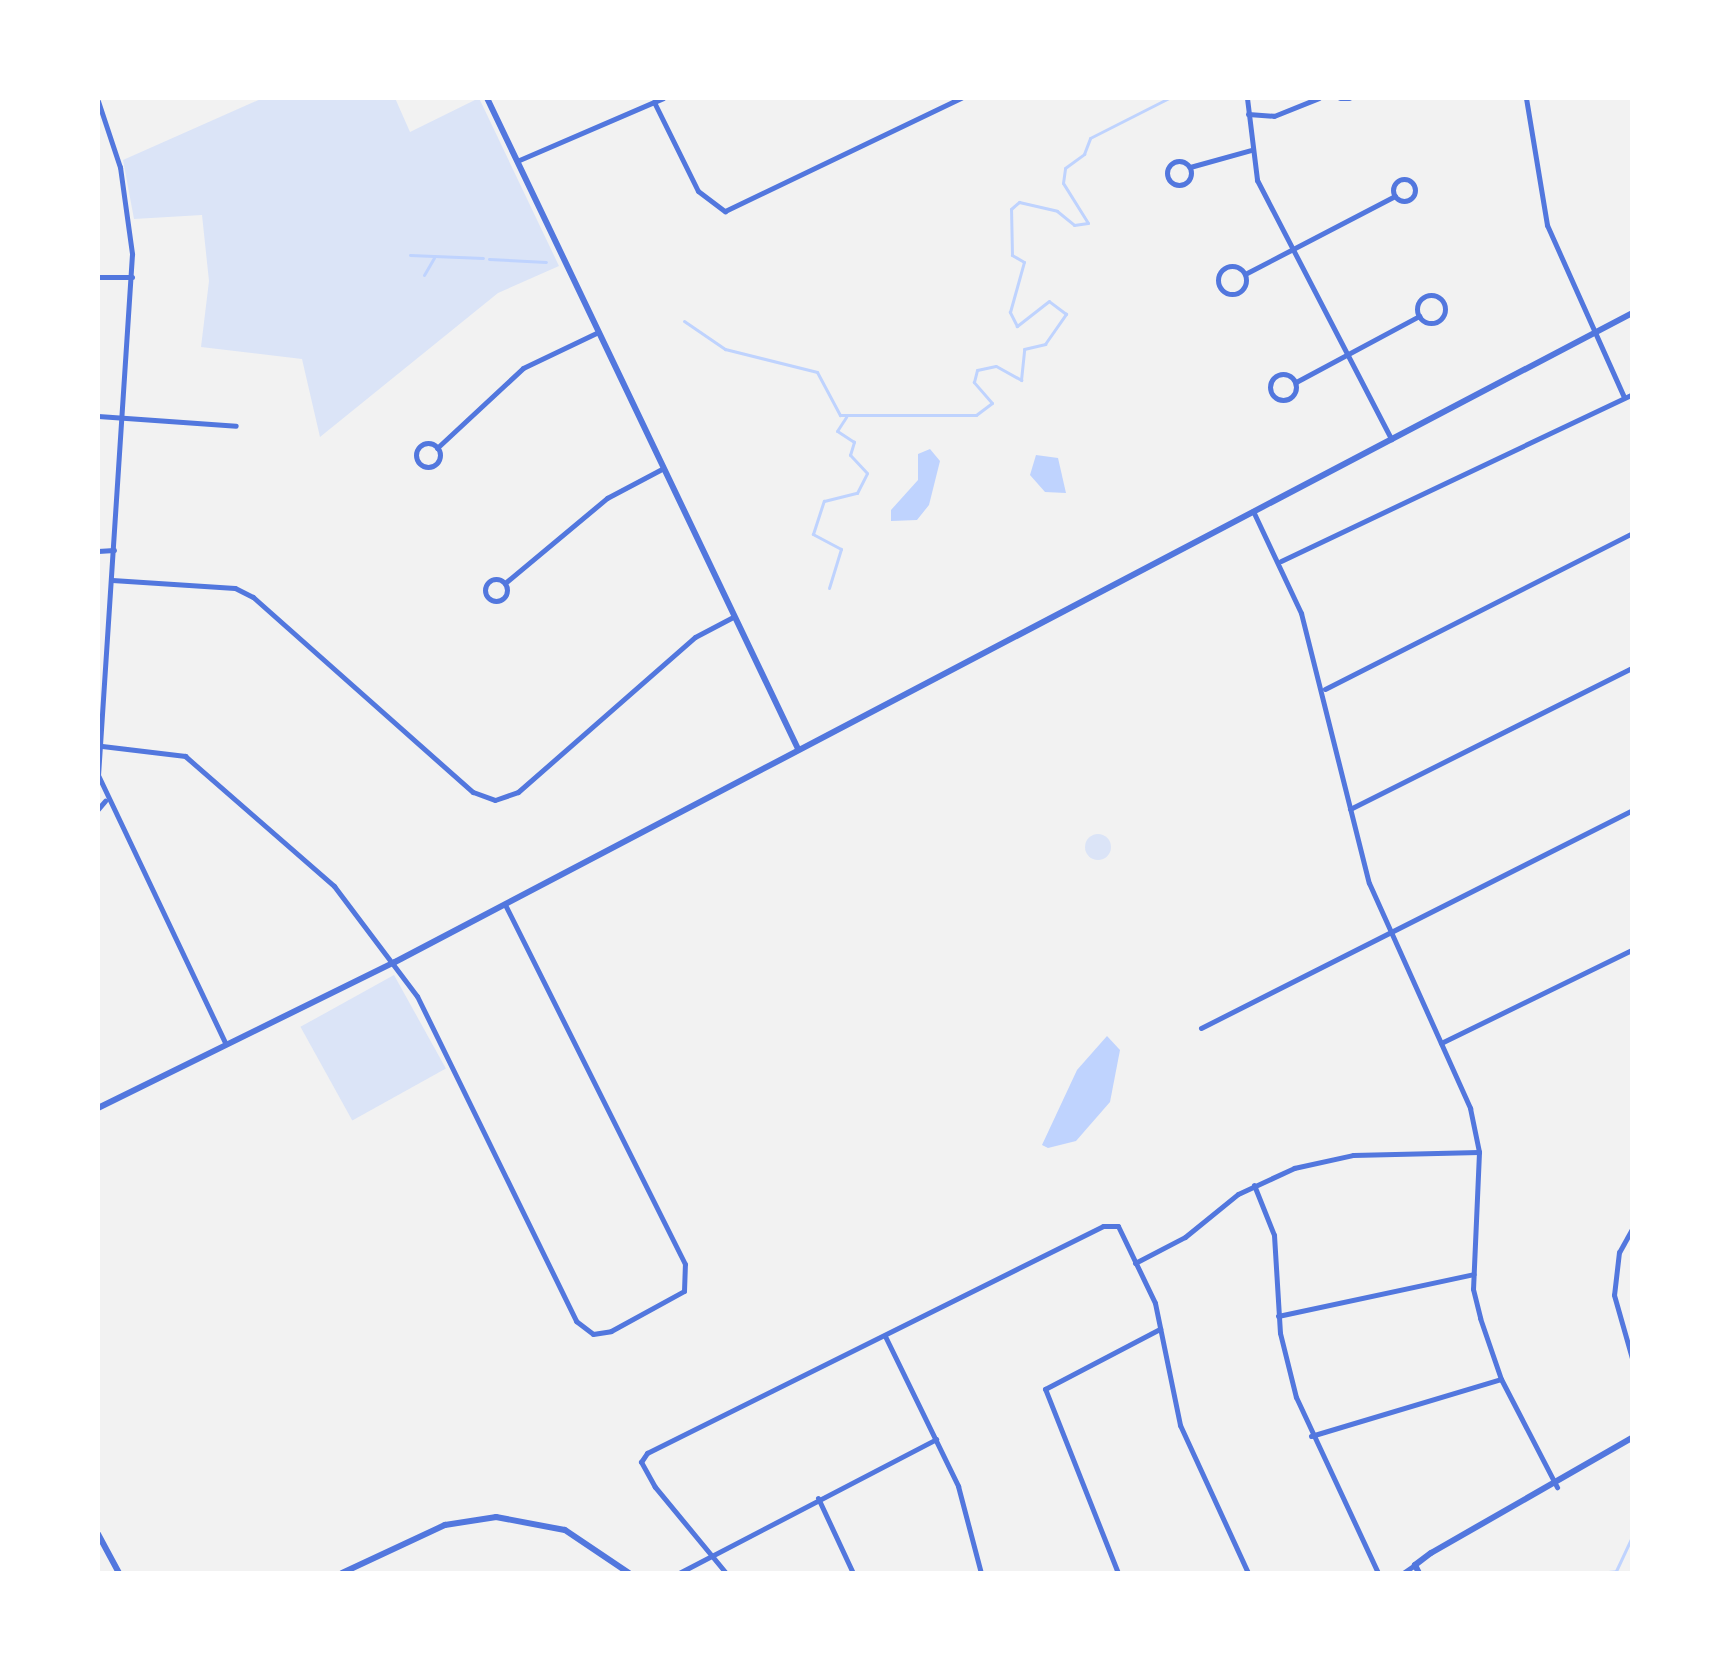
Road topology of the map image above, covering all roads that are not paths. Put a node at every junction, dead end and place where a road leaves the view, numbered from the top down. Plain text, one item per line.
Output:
1 (487, 98) edge
2 (663, 98) edge
3 (961, 98) edge
4 (1247, 98) edge
5 (1319, 98) edge
6 (1340, 98) edge
7 (1349, 98) edge
8 (1526, 98) edge
9 (100, 100) edge
10 (654, 102) junction
11 (1248, 114) junction
12 (1251, 150) junction
13 (517, 161) junction
14 (1190, 167) junction
15 (1395, 196) junction
16 (1290, 249) junction
17 (1245, 274) junction
18 (98, 277) edge
19 (132, 277) junction
20 (1632, 313) edge
21 (1419, 316) junction
22 (598, 332) junction
23 (1590, 334) junction
24 (1347, 356) junction
25 (1296, 382) junction
26 (1632, 394) edge
27 (1624, 397) junction
28 (98, 416) edge
29 (123, 418) junction
30 (236, 426) dead end
31 (1391, 439) junction
32 (437, 448) junction
33 (662, 469) junction
34 (1253, 510) junction
35 (1632, 533) edge
36 (114, 550) junction
37 (98, 551) edge
38 (1281, 561) junction
39 (112, 580) junction
40 (505, 583) junction
41 (733, 617) junction
42 (1632, 668) edge
43 (1325, 689) junction
44 (98, 692) edge
45 (106, 692) junction
46 (102, 746) junction
47 (798, 749) junction
48 (105, 801) junction
49 (98, 809) edge
50 (1350, 809) junction
51 (1632, 810) edge
52 (505, 904) junction
53 (1389, 932) junction
54 (1632, 950) edge
55 (395, 962) junction
56 (1201, 1028) dead end
57 (1441, 1043) junction
58 (226, 1044) junction
59 (98, 1108) edge
60 (1479, 1152) junction
61 (1254, 1185) junction
62 (1632, 1229) edge
63 (1135, 1263) junction
64 (1474, 1274) junction
65 (1278, 1316) junction
66 (1161, 1329) junction
67 (885, 1336) junction
68 (1632, 1358) edge
69 (1501, 1379) junction
70 (1311, 1437) junction
71 (1632, 1438) edge
72 (936, 1439) junction
73 (1557, 1487) junction
74 (818, 1498) junction
75 (98, 1534) edge
76 (712, 1551) junction
77 (1415, 1565) junction
78 (119, 1573) edge
79 (342, 1573) edge
80 (629, 1573) edge
81 (679, 1573) edge
82 (726, 1573) edge
83 (853, 1573) edge
84 (981, 1573) edge
85 (1118, 1573) edge
86 (1248, 1573) edge
87 (1378, 1573) edge
88 (1403, 1573) edge
89 (1419, 1573) edge

1 - 13 street
2 - 10 street
3 - 10 street
4 - 11 street
5 - 11 street
6 - 7 street
8 - 23 street
9 - 19 street
10 - 13 street
11 - 12 street
12 - 14 street
12 - 16 street
13 - 22 street
14 - 14 street
15 - 15 street
15 - 16 street
16 - 17 street
16 - 24 street
17 - 17 street
18 - 19 street
19 - 29 street
20 - 23 street
21 - 21 street
21 - 24 street
22 - 32 street
22 - 33 street
23 - 27 street
23 - 31 street
24 - 25 street
24 - 31 street
25 - 25 street
26 - 27 street
27 - 38 street
28 - 29 street
29 - 30 street
29 - 36 street
31 - 34 street
32 - 32 street
33 - 40 street
33 - 41 street
34 - 38 street
34 - 47 street
35 - 43 street
36 - 37 street
36 - 39 street
38 - 43 street
39 - 41 street
39 - 45 street
40 - 40 street
41 - 47 street
42 - 50 street
43 - 50 street
44 - 45 street
45 - 46 street
46 - 48 street
46 - 55 street
47 - 52 street
48 - 49 street
48 - 58 street
50 - 53 street
51 - 53 street
52 - 55 street
52 - 55 street
53 - 56 street
53 - 57 street
54 - 57 street
55 - 58 street
57 - 60 street
58 - 59 street
60 - 61 street
60 - 64 street
61 - 63 street
61 - 65 street
62 - 68 street
63 - 66 street
63 - 67 street
64 - 65 street
64 - 69 street
65 - 70 street
66 - 85 street
66 - 86 street
67 - 72 street
67 - 76 street
69 - 70 street
69 - 73 street
70 - 87 street
71 - 73 street
72 - 74 street
72 - 84 street
73 - 77 street
74 - 76 street
74 - 83 street
75 - 78 street
76 - 81 street
76 - 82 street
77 - 88 street
77 - 89 street
79 - 80 street

